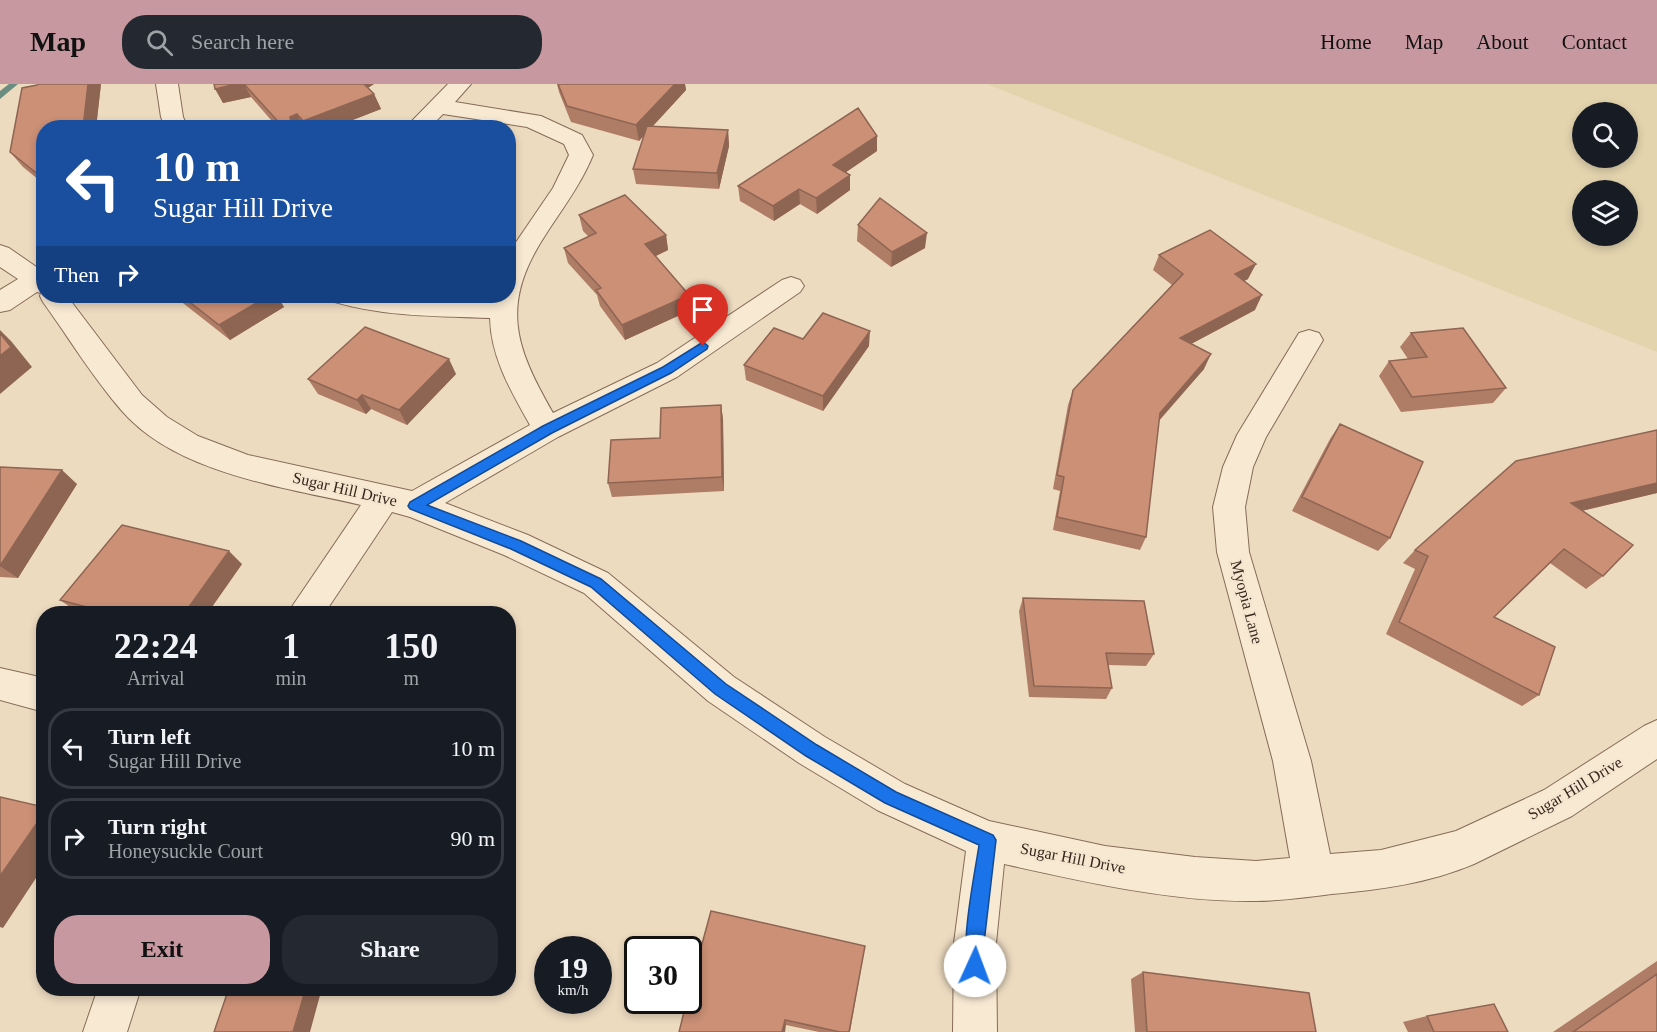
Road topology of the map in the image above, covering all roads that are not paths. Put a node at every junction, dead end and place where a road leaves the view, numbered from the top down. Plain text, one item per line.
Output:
1 (166, 84) edge
2 (460, 84) edge
3 (438, 106) junction
4 (173, 120) edge
5 (424, 120) edge
6 (0, 254) edge
7 (516, 269) edge
8 (36, 279) edge
9 (791, 286) dead end
10 (36, 287) edge
11 (0, 303) edge
12 (60, 303) edge
13 (384, 303) edge
14 (436, 303) edge
15 (506, 303) edge
16 (1309, 340) dead end
17 (547, 429) junction
18 (399, 502) junction
19 (311, 606) edge
20 (0, 684) edge
21 (36, 693) edge
22 (1657, 738) edge
23 (987, 840) junction
24 (1314, 877) junction
25 (117, 996) edge
26 (105, 1032) edge
27 (975, 1032) edge

1 - 4 street
2 - 3 street
3 - 5 street
3 - 7 street
6 - 8 street, Sugar Hill Drive
9 - 17 street
10 - 11 street
12 - 18 street, Sugar Hill Drive
13 - 14 street
15 - 17 street
16 - 24 street, Myopia Lane
17 - 18 street
18 - 19 street
18 - 23 street, Sugar Hill Drive
20 - 21 street
22 - 24 street, Sugar Hill Drive
23 - 24 street, Sugar Hill Drive
23 - 27 street
25 - 26 street

